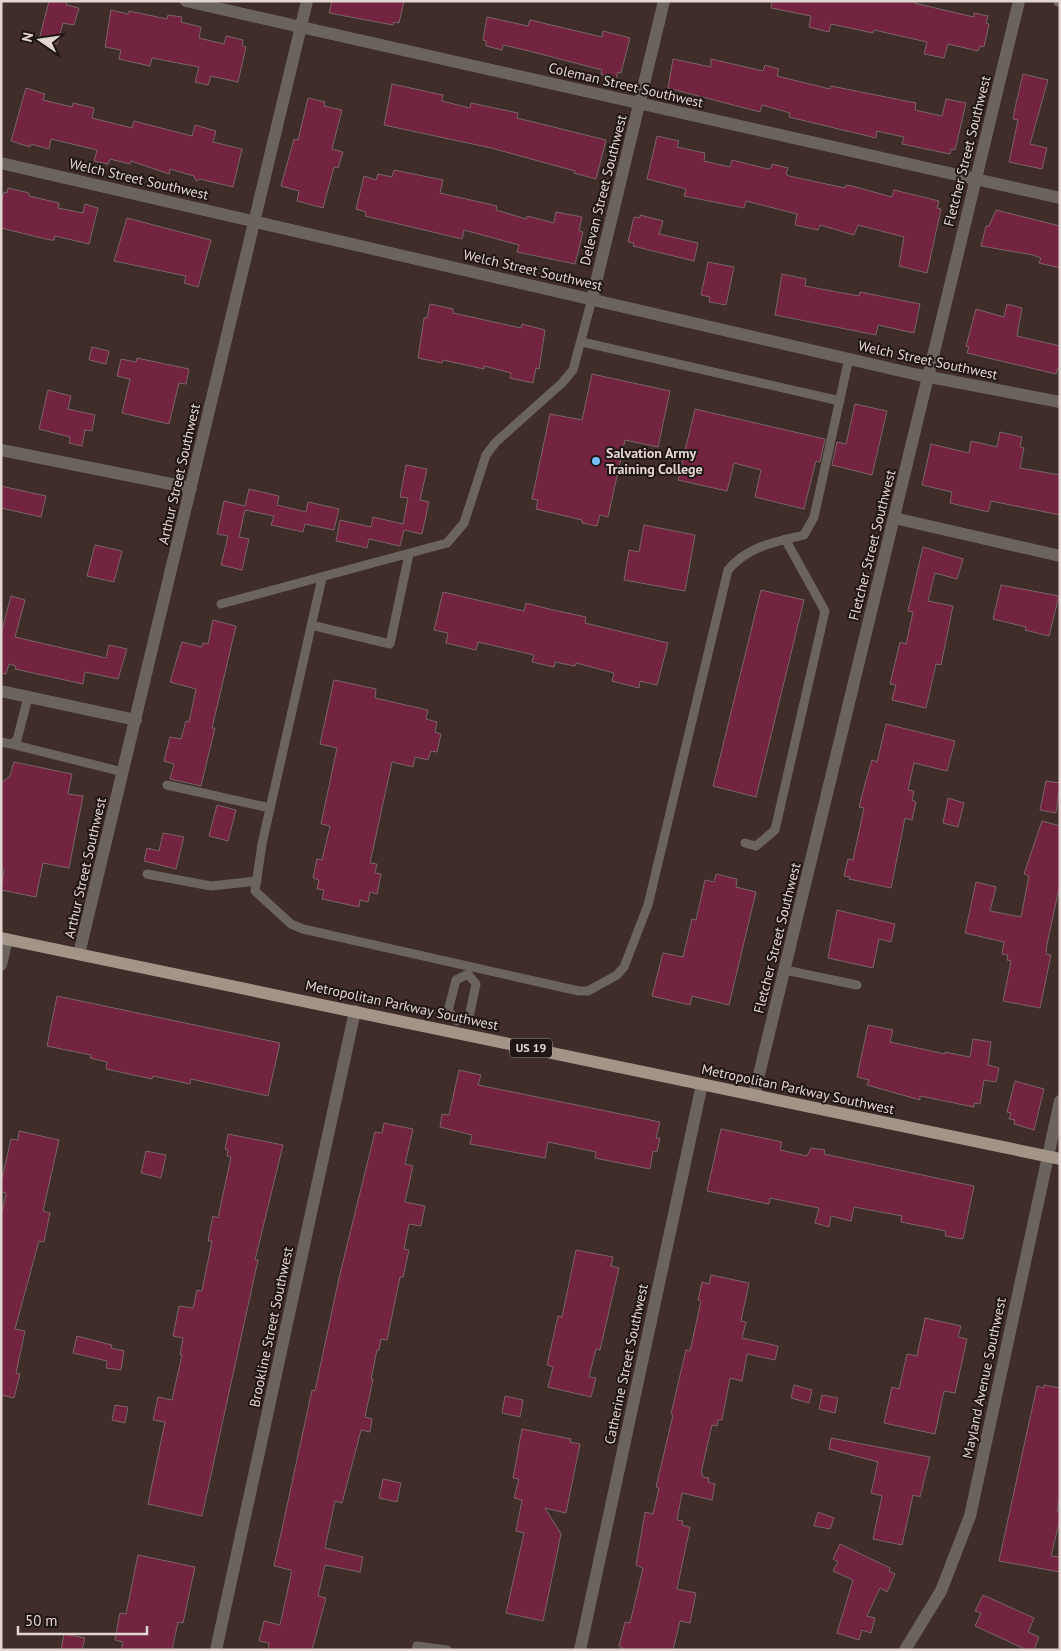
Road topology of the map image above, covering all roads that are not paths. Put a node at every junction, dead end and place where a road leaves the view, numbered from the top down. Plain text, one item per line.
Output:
1 (186, 1) edge
2 (308, 1) edge
3 (664, 1) edge
4 (1019, 1) edge
5 (302, 27) junction
6 (640, 103) junction
7 (1, 163) edge
8 (976, 179) junction
9 (1060, 198) edge
10 (255, 222) junction
11 (592, 299) junction
12 (582, 342) junction
13 (850, 358) junction
14 (928, 377) junction
15 (840, 401) junction
16 (1060, 402) edge
17 (1, 450) edge
18 (191, 488) junction
19 (894, 518) junction
20 (785, 539) junction
21 (409, 554) junction
22 (1060, 556) edge
23 (322, 578) junction
24 (221, 604) dead end
25 (311, 625) junction
26 (1, 691) edge
27 (28, 697) junction
28 (136, 720) junction
29 (1, 742) edge
30 (11, 744) junction
31 (123, 772) junction
32 (167, 785) dead end
33 (270, 808) junction
34 (745, 843) dead end
35 (147, 874) dead end
36 (257, 881) junction
37 (4, 938) edge
38 (80, 954) junction
39 (1, 965) edge
40 (468, 970) junction
41 (785, 970) junction
42 (856, 986) dead end
43 (355, 1011) junction
44 (456, 1026) junction
45 (702, 1084) junction
46 (754, 1095) junction
47 (1060, 1101) edge
48 (1053, 1158) edge
49 (216, 1650) edge
50 (416, 1650) edge
51 (447, 1650) edge
52 (580, 1650) edge
53 (905, 1650) edge

1 - 5 street, Coleman Street Southwest
2 - 5 street, Arthur Street Southwest
3 - 6 street, Delevan Street Southwest
4 - 8 street, Fletcher Street Southwest
5 - 6 street, Coleman Street Southwest
5 - 10 street, Arthur Street Southwest
6 - 8 street, Coleman Street Southwest
6 - 11 street, Delevan Street Southwest
7 - 10 street, Welch Street Southwest
8 - 9 street, Coleman Street Southwest
8 - 14 street, Fletcher Street Southwest
10 - 11 street, Welch Street Southwest
10 - 18 street, Arthur Street Southwest
11 - 12 lane
11 - 13 street, Welch Street Southwest
12 - 15 lane
12 - 21 lane
13 - 14 street, Welch Street Southwest
13 - 15 lane
14 - 16 street, Welch Street Southwest
14 - 19 street, Fletcher Street Southwest
15 - 20 lane
17 - 18 street
18 - 28 street, Arthur Street Southwest
19 - 22 street
19 - 41 street, Fletcher Street Southwest
20 - 34 lane
20 - 40 lane
21 - 23 lane
21 - 25 lane
23 - 24 lane
23 - 25 lane
25 - 33 lane
26 - 27 street
27 - 28 street
27 - 30 lane
28 - 31 street, Arthur Street Southwest
29 - 30 lane
30 - 31 lane
31 - 38 street, Arthur Street Southwest
32 - 33 lane
33 - 36 lane
35 - 36 lane
36 - 40 lane
37 - 38 main road, Metropolitan Parkway Southwest / US 19
37 - 39 street
38 - 43 main road, Metropolitan Parkway Southwest / US 19
40 - 44 lane
40 - 44 lane
41 - 42 lane
41 - 46 street, Fletcher Street Southwest
43 - 44 main road, Metropolitan Parkway Southwest / US 19
43 - 49 street, Brookline Street Southwest
44 - 45 main road, Metropolitan Parkway Southwest / US 19
45 - 46 main road, Metropolitan Parkway Southwest / US 19
45 - 52 street, Catherine Street Southwest
46 - 48 main road, Metropolitan Parkway Southwest / US 19
47 - 48 street, Mayland Avenue Southwest
48 - 53 street, Mayland Avenue Southwest
50 - 51 lane

